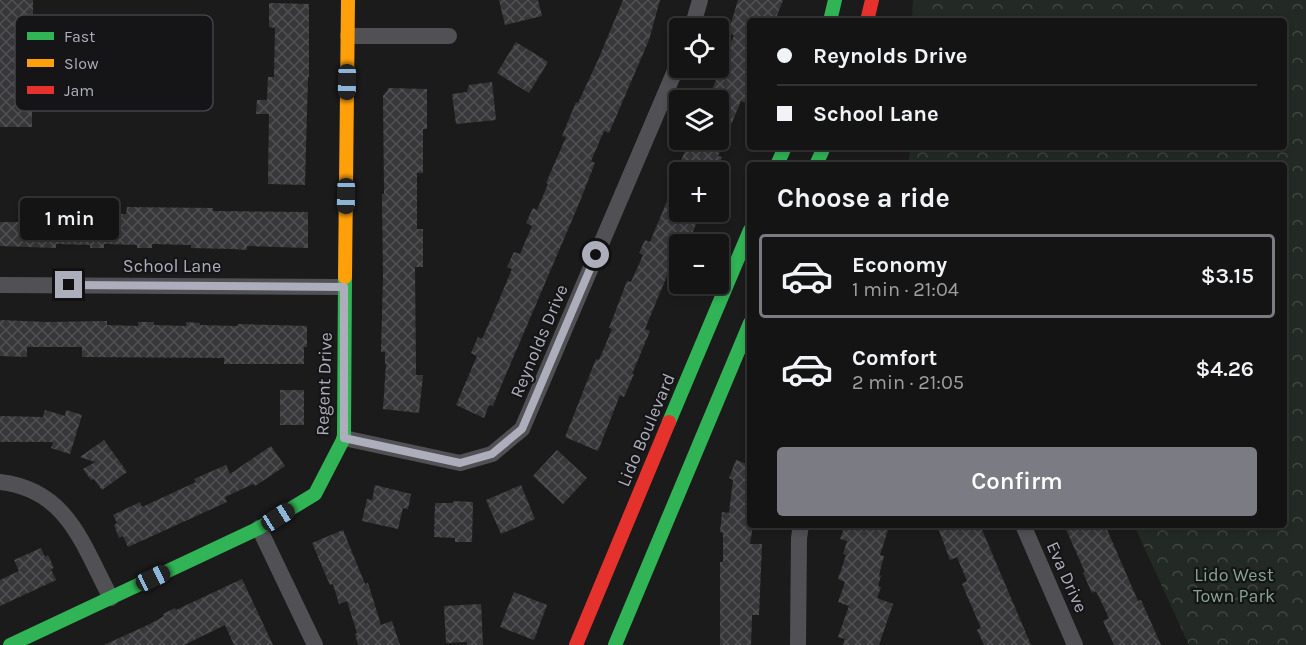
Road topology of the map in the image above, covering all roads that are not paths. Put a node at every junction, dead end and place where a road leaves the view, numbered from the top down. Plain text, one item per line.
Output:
1 (348, 0) edge
2 (700, 0) edge
3 (835, 0) edge
4 (872, 0) edge
5 (696, 18) edge
6 (831, 18) edge
7 (868, 18) edge
8 (348, 36) junction
9 (449, 36) dead end
10 (672, 78) edge
11 (747, 237) edge
12 (0, 285) edge
13 (344, 287) junction
14 (747, 330) edge
15 (344, 438) junction
16 (0, 482) edge
17 (260, 528) junction
18 (801, 528) edge
19 (1024, 528) edge
20 (111, 598) junction
21 (10, 645) edge
22 (315, 645) edge
23 (576, 645) edge
24 (615, 645) edge
25 (798, 645) edge
26 (1075, 645) edge

1 - 8 main road, Regent Drive
2 - 5 street
3 - 6 main road
4 - 7 main road
8 - 9 street
8 - 13 main road, Regent Drive
10 - 15 street, Reynolds Drive
11 - 23 main road, Lido Boulevard
12 - 13 street, School Lane
13 - 15 main road, Regent Drive
14 - 24 main road
15 - 17 main road, Regent Drive
16 - 20 street
17 - 20 main road, Regent Drive
17 - 22 street
18 - 25 street
19 - 26 street, Eva Drive
20 - 21 main road, Regent Drive

